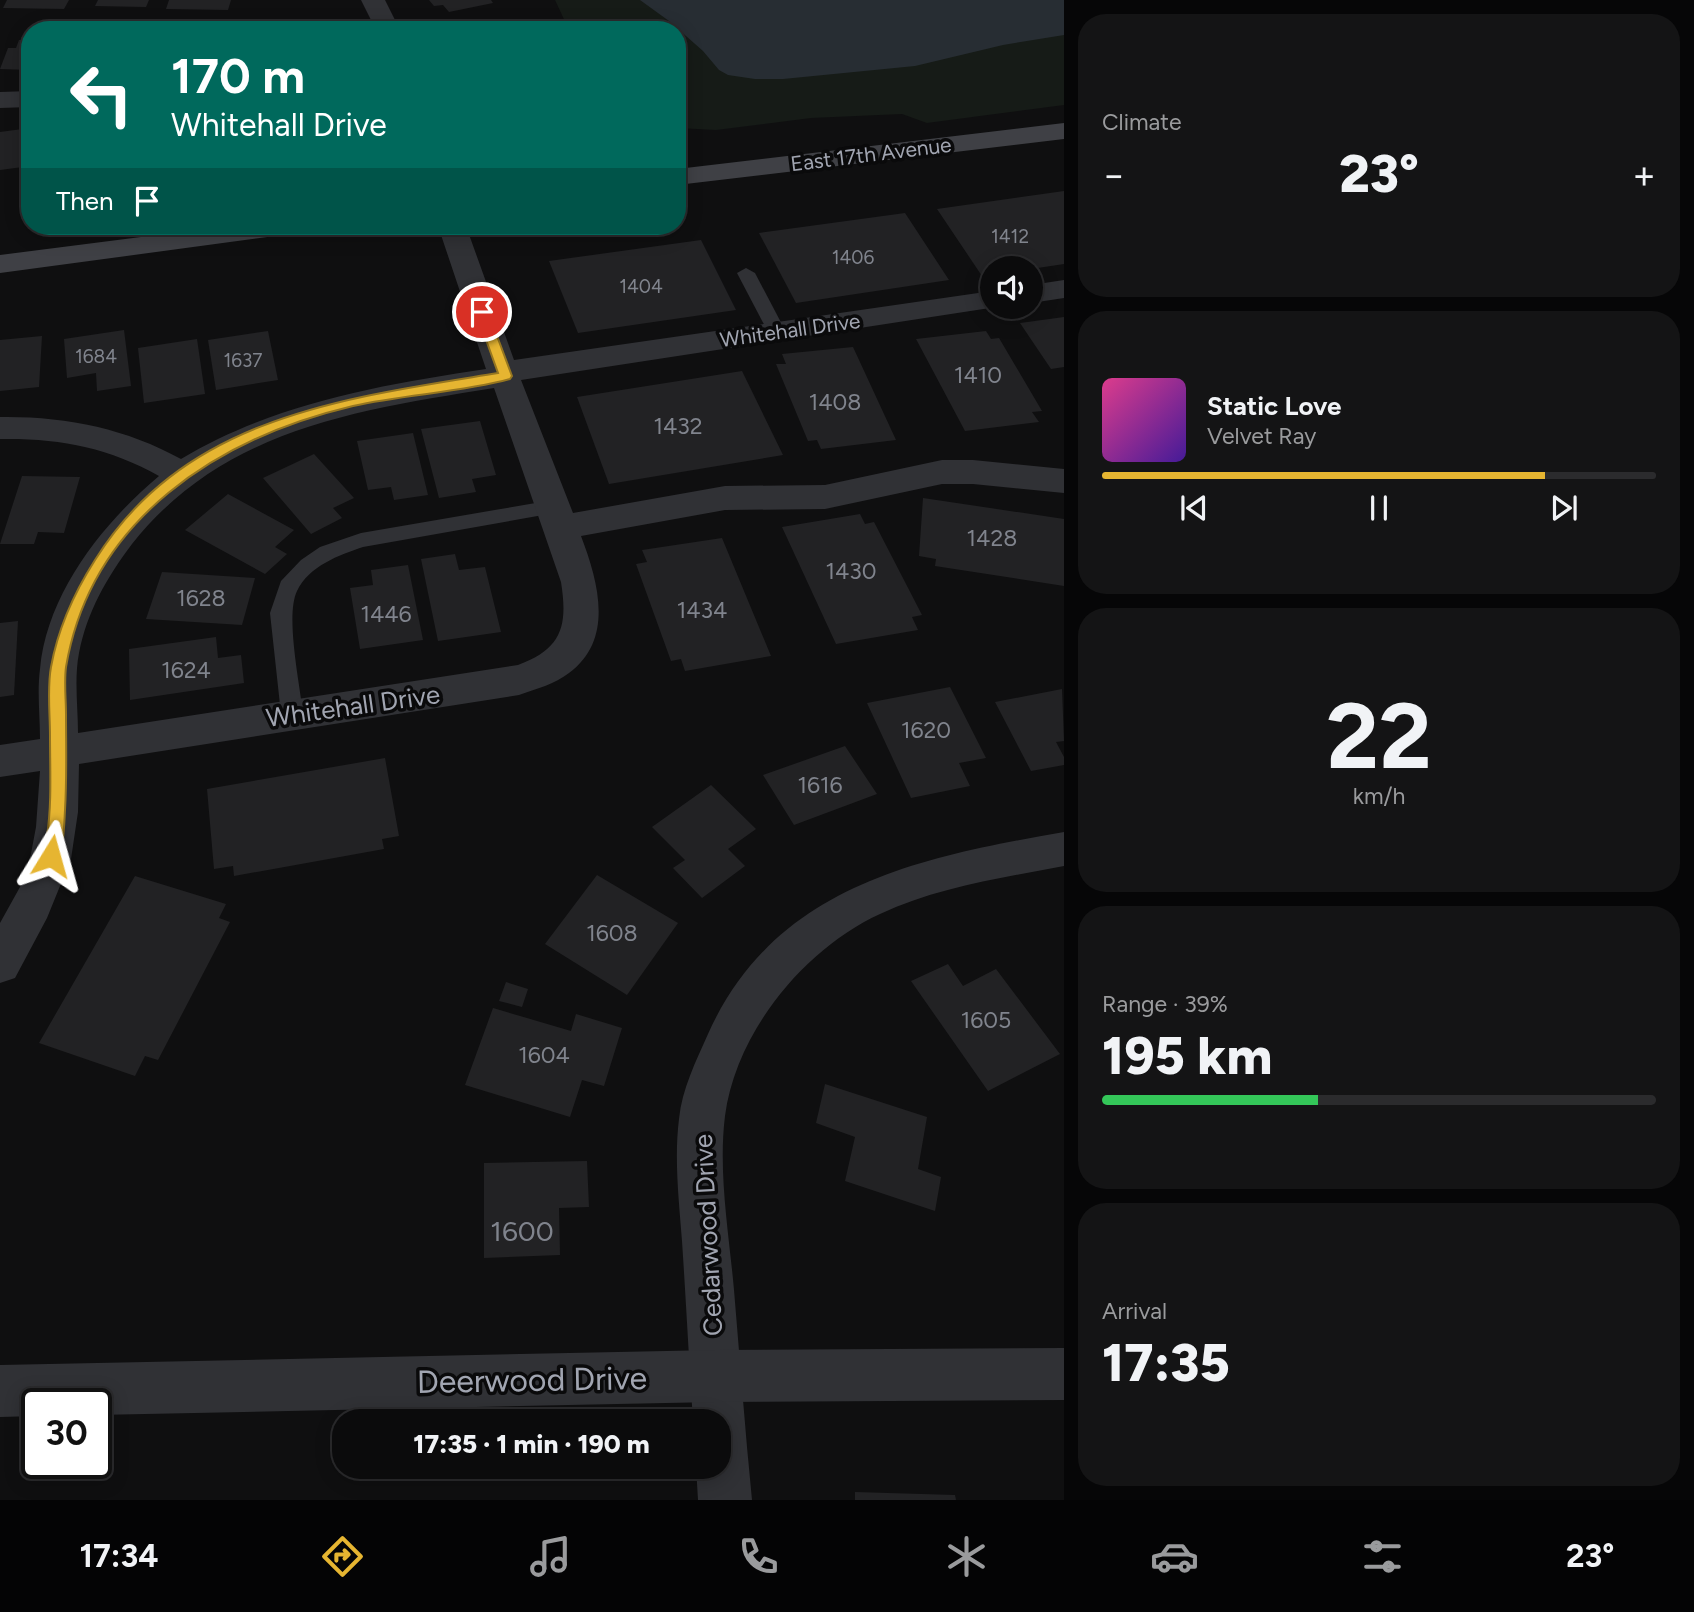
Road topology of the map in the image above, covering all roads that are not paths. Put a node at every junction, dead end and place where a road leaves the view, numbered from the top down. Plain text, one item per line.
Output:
1 (373, 0) edge
2 (384, 21) edge
3 (21, 99) edge
4 (0, 100) edge
5 (1064, 131) edge
6 (686, 176) edge
7 (221, 235) edge
8 (455, 235) edge
9 (0, 264) edge
10 (746, 273) dead end
11 (1064, 289) edge
12 (1043, 292) edge
13 (980, 302) edge
14 (776, 332) junction
15 (505, 374) junction
16 (0, 429) edge
17 (182, 474) junction
18 (1064, 481) edge
19 (557, 517) junction
20 (292, 714) junction
21 (59, 752) junction
22 (0, 761) edge
23 (1064, 849) edge
24 (0, 964) edge
25 (1064, 1374) edge
26 (0, 1391) edge
27 (717, 1399) edge
28 (723, 1479) edge
29 (725, 1500) edge

1 - 2 street
3 - 4 street
5 - 6 main road, East 17th Avenue
7 - 9 main road
8 - 15 street, Whitehall Drive
10 - 14 lane
11 - 12 street
13 - 14 street, Whitehall Drive
14 - 15 street, Whitehall Drive
15 - 17 street
15 - 19 street, Whitehall Drive
16 - 17 street
17 - 21 street
18 - 19 street
19 - 20 lane
19 - 20 street, Whitehall Drive
20 - 21 street, Whitehall Drive
21 - 22 street, Whitehall Drive
21 - 24 street
23 - 27 street, Cedarwood Drive
25 - 27 street, Deerwood Drive
26 - 27 street, Deerwood Drive
28 - 29 street

